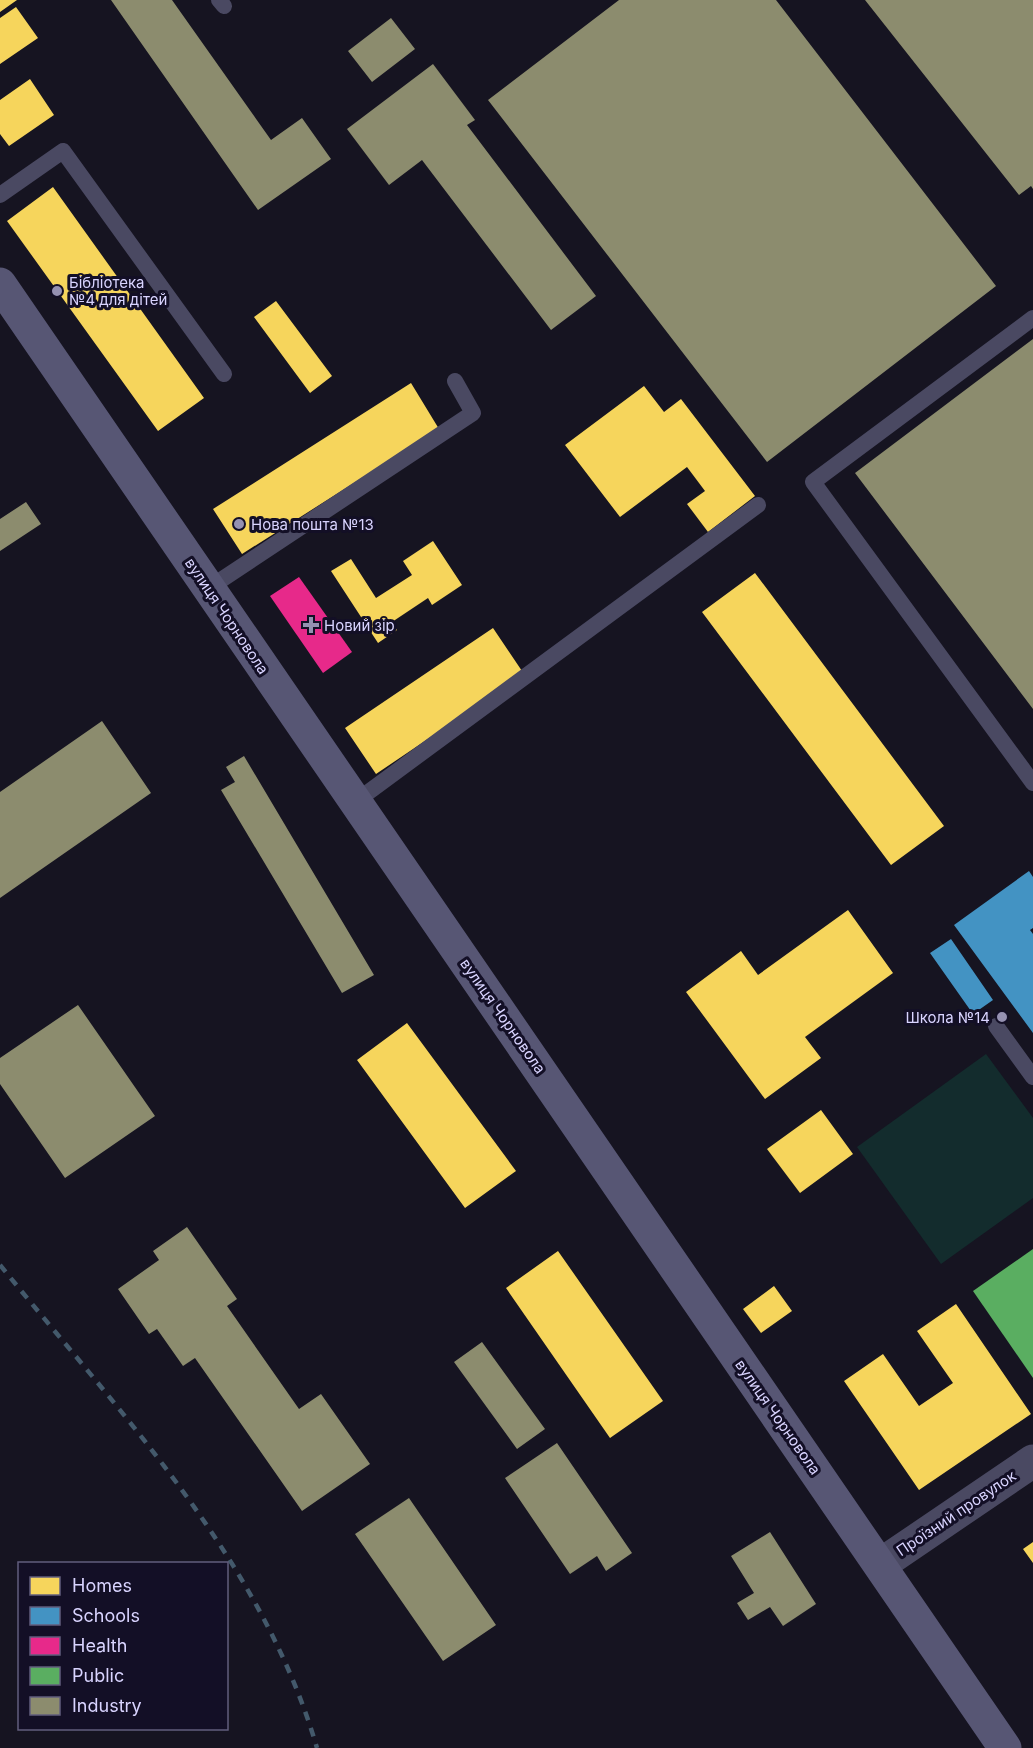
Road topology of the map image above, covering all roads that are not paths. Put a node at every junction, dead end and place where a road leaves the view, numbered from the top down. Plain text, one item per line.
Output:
1 (0, 195) edge
2 (0, 284) edge
3 (1033, 318) edge
4 (224, 374) dead end
5 (455, 381) dead end
6 (758, 505) dead end
7 (209, 588) junction
8 (1033, 783) edge
9 (355, 802) junction
10 (996, 1026) dead end
11 (1033, 1077) edge
12 (1033, 1461) edge
13 (880, 1565) junction
14 (1005, 1748) edge

1 - 4 lane
2 - 7 street, вулиця Чорновола
3 - 8 lane
5 - 7 lane
6 - 9 lane
7 - 9 street, вулиця Чорновола
9 - 13 street, вулиця Чорновола
10 - 11 lane
12 - 13 street, Проїзний провулок
13 - 14 street, вулиця Чорновола

